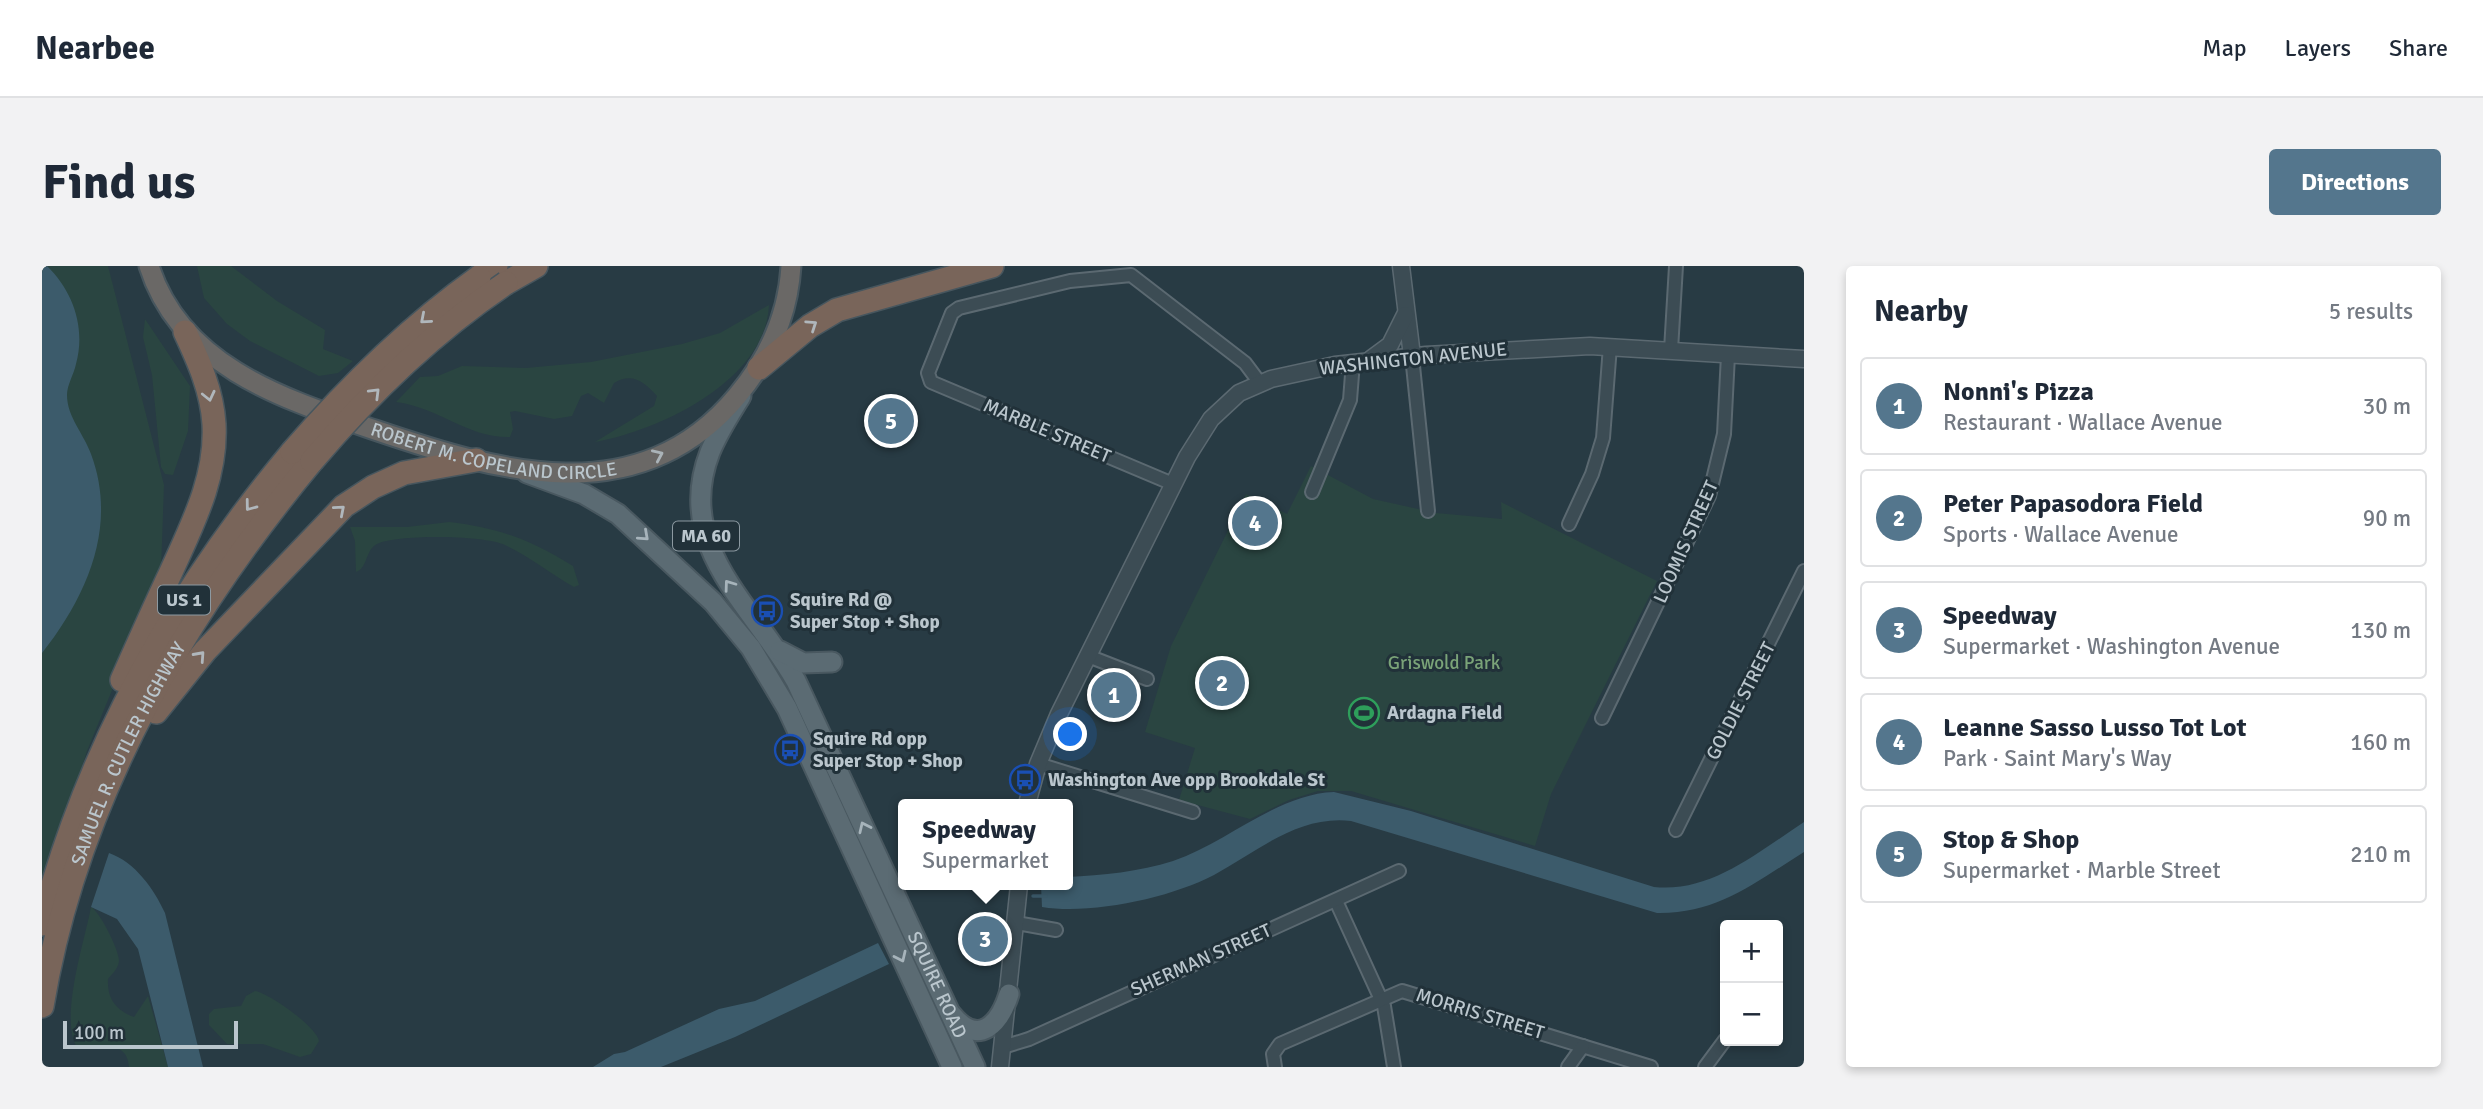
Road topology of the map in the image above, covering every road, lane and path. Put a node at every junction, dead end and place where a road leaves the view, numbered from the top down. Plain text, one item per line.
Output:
1 (149, 266) edge
2 (536, 266) edge
3 (791, 266) edge
4 (992, 266) edge
5 (1401, 266) edge
6 (1676, 266) edge
7 (494, 275) edge
8 (1406, 309) junction
9 (186, 332) junction
10 (1610, 346) junction
11 (1671, 350) junction
12 (1728, 355) junction
13 (1412, 356) junction
14 (1804, 359) edge
15 (1361, 361) junction
16 (756, 372) junction
17 (1260, 383) junction
18 (476, 460) junction
19 (520, 470) junction
20 (1173, 484) junction
21 (1312, 492) dead end
22 (1427, 511) dead end
23 (1569, 524) dead end
24 (1804, 571) edge
25 (779, 651) junction
26 (1088, 656) junction
27 (832, 662) dead end
28 (1147, 679) dead end
29 (1602, 718) dead end
30 (1038, 764) junction
31 (106, 765) junction
32 (1028, 799) edge
33 (1194, 812) dead end
34 (1676, 830) dead end
35 (1399, 871) dead end
36 (1019, 890) edge
37 (1336, 901) junction
38 (51, 912) edge
39 (1016, 923) junction
40 (1056, 930) dead end
41 (1009, 994) junction
42 (1381, 999) junction
43 (42, 1006) edge
44 (948, 1009) junction
45 (1583, 1046) junction
46 (1721, 1046) edge
47 (1003, 1047) junction
48 (952, 1067) edge
49 (975, 1067) edge
50 (1000, 1067) edge
51 (1275, 1067) edge
52 (1394, 1067) edge
53 (1568, 1067) edge
54 (1651, 1067) edge
55 (1705, 1067) edge

1 - 9 highway, ROBERT M. COPELAND CIRCLE / MA 60
2 - 7 highway, SAMUEL R. CUTLER HIGHWAY / US 1
3 - 16 highway, ROBERT M. COPELAND CIRCLE / MA 60
16 -> 4 highway
5 - 8 street
6 - 11 street
7 - 31 highway, SAMUEL R. CUTLER HIGHWAY / US 1, bridge
8 - 13 street
8 - 15 street
9 - 18 highway, ROBERT M. COPELAND CIRCLE / MA 60
9 -> 31 highway
10 - 11 street, WASHINGTON AVENUE
10 - 13 street, WASHINGTON AVENUE
10 - 23 street
11 - 12 street, WASHINGTON AVENUE
12 - 14 street, WASHINGTON AVENUE
12 - 29 street, LOOMIS STREET
13 - 15 street, WASHINGTON AVENUE
13 - 22 street
15 - 17 street, WASHINGTON AVENUE
15 - 21 street
19 -> 16 highway, ROBERT M. COPELAND CIRCLE
25 -> 16 main road, SQUIRE ROAD / MA 60
17 - 20 street, WASHINGTON AVENUE
17 - 20 street, MARBLE STREET
18 - 19 highway, ROBERT M. COPELAND CIRCLE / MA 60
31 -> 18 highway
19 -> 48 main road, SQUIRE ROAD / MA 60
20 - 26 street, WASHINGTON AVENUE
24 - 34 street, GOLDIE STREET
25 - 27 main road
44 -> 25 main road, SQUIRE ROAD / MA 60
26 - 28 street
26 - 30 street, WASHINGTON AVENUE
30 - 32 street, WASHINGTON AVENUE
30 - 33 street
31 - 38 highway, SAMUEL R. CUTLER HIGHWAY / US 1
35 - 37 street, SHERMAN STREET
36 - 39 street
37 - 42 street
37 - 47 street, SHERMAN STREET
38 - 43 highway, SAMUEL R. CUTLER HIGHWAY / US 1
39 - 40 street
39 - 41 street
41 - 44 main road
41 - 47 street
42 - 45 street, MORRIS STREET
42 - 51 street, MORRIS STREET
42 - 52 street
44 - 49 main road, SQUIRE ROAD / MA 60
45 - 53 street
45 - 54 street, MORRIS STREET
46 - 55 street
47 - 50 street

